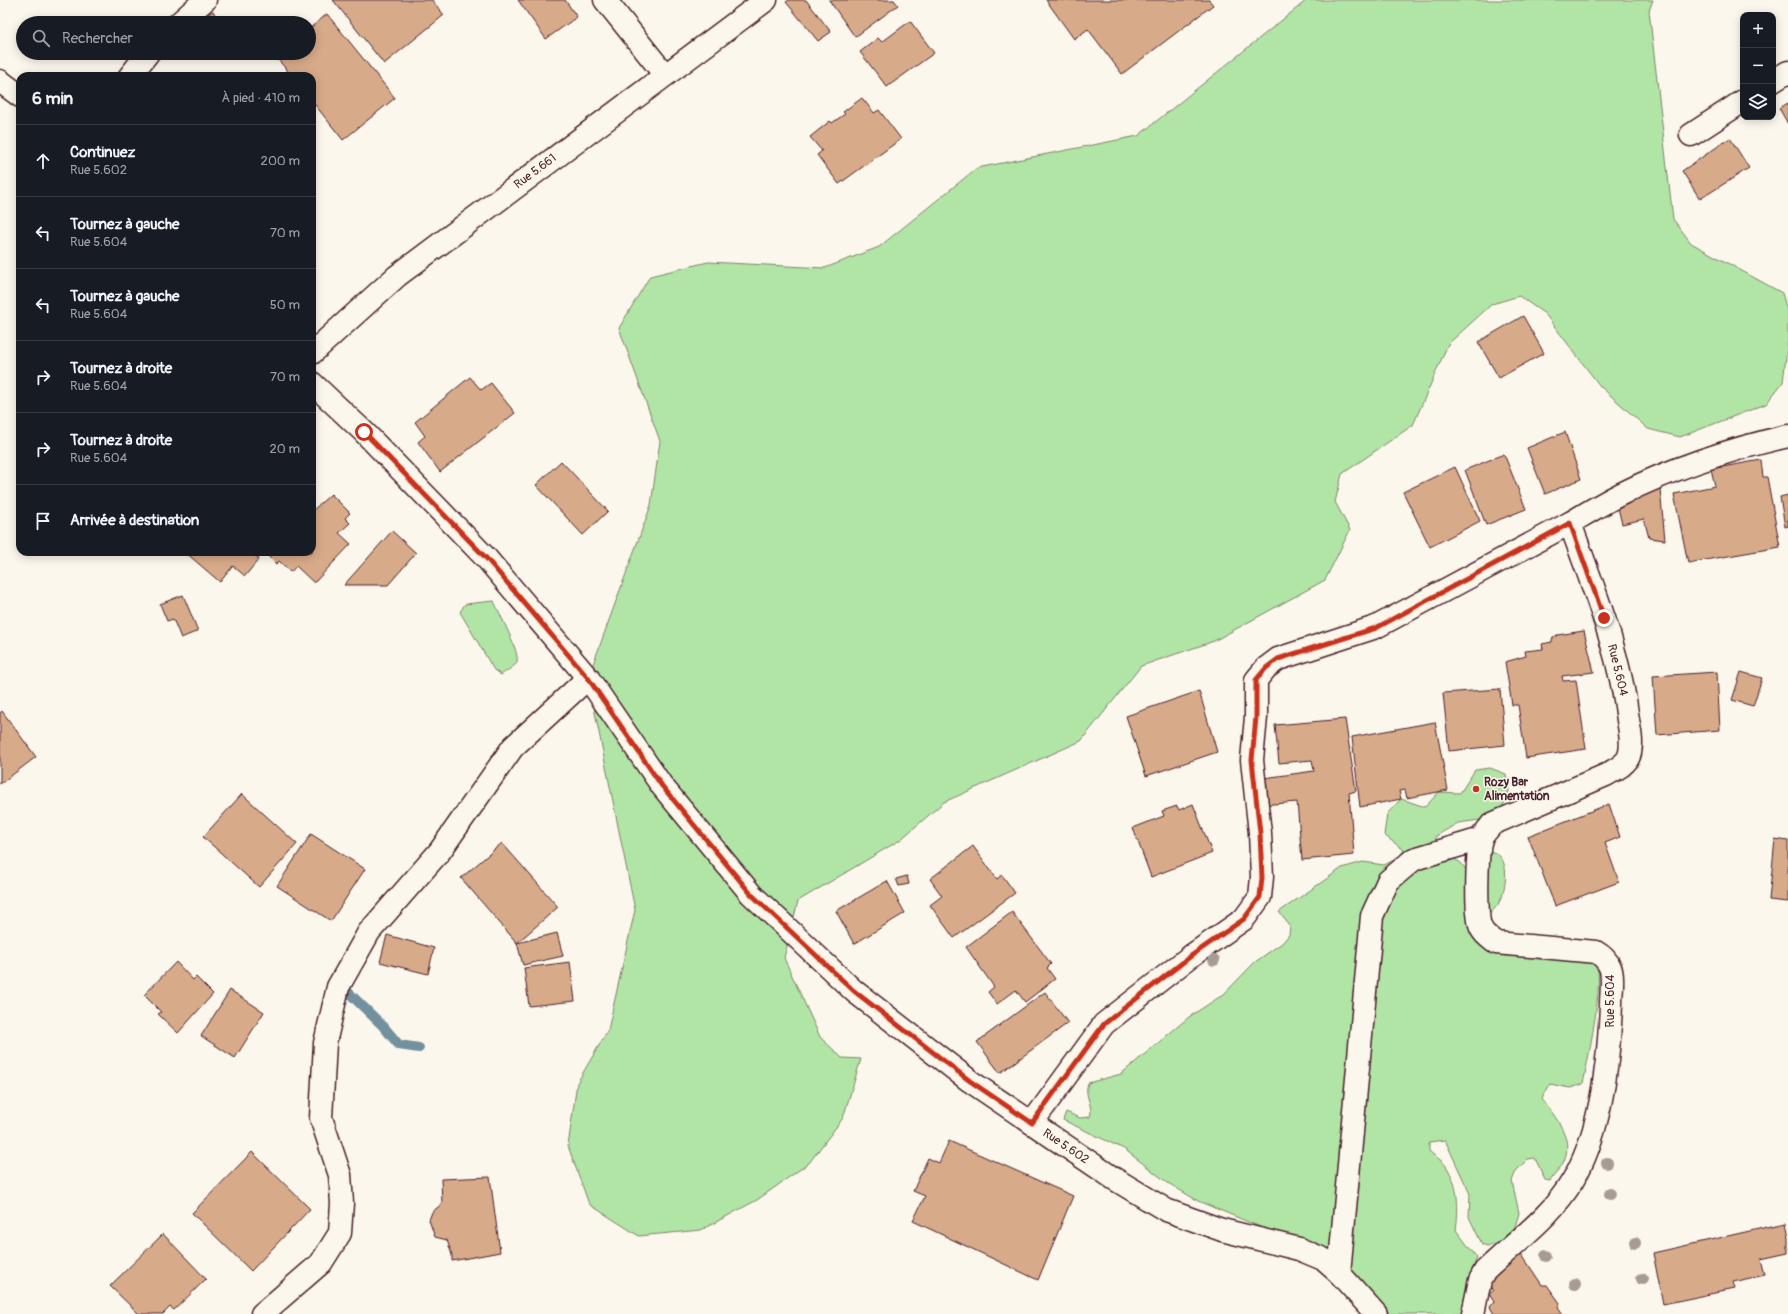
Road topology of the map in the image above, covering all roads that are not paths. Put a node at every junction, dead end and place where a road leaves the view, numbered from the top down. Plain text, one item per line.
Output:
1 (205, 0) edge
2 (605, 0) edge
3 (766, 0) edge
4 (187, 16) edge
5 (143, 60) edge
6 (133, 72) edge
7 (1788, 72) edge
8 (665, 75) junction
9 (1776, 79) edge
10 (0, 81) edge
11 (16, 93) edge
12 (1740, 103) edge
13 (1691, 135) dead end
14 (316, 349) edge
15 (316, 387) edge
16 (1788, 436) edge
17 (1570, 523) junction
18 (588, 678) junction
19 (1481, 839) junction
20 (1032, 1123) junction
21 (1339, 1273) junction
22 (262, 1314) edge
23 (1376, 1314) edge
24 (1473, 1314) edge

1 - 4 street
2 - 8 street
3 - 8 street, Rue 5.661
5 - 6 street
7 - 9 street
8 - 14 street, Rue 5.661
10 - 11 street
12 - 13 street
15 - 18 street, Rue 5.602
16 - 17 street
17 - 19 street, Rue 5.604
17 - 20 street
18 - 20 street, Rue 5.602
18 - 22 street
19 - 21 street
19 - 24 street, Rue 5.604
20 - 21 street, Rue 5.602
21 - 23 street, Rue 5.602

